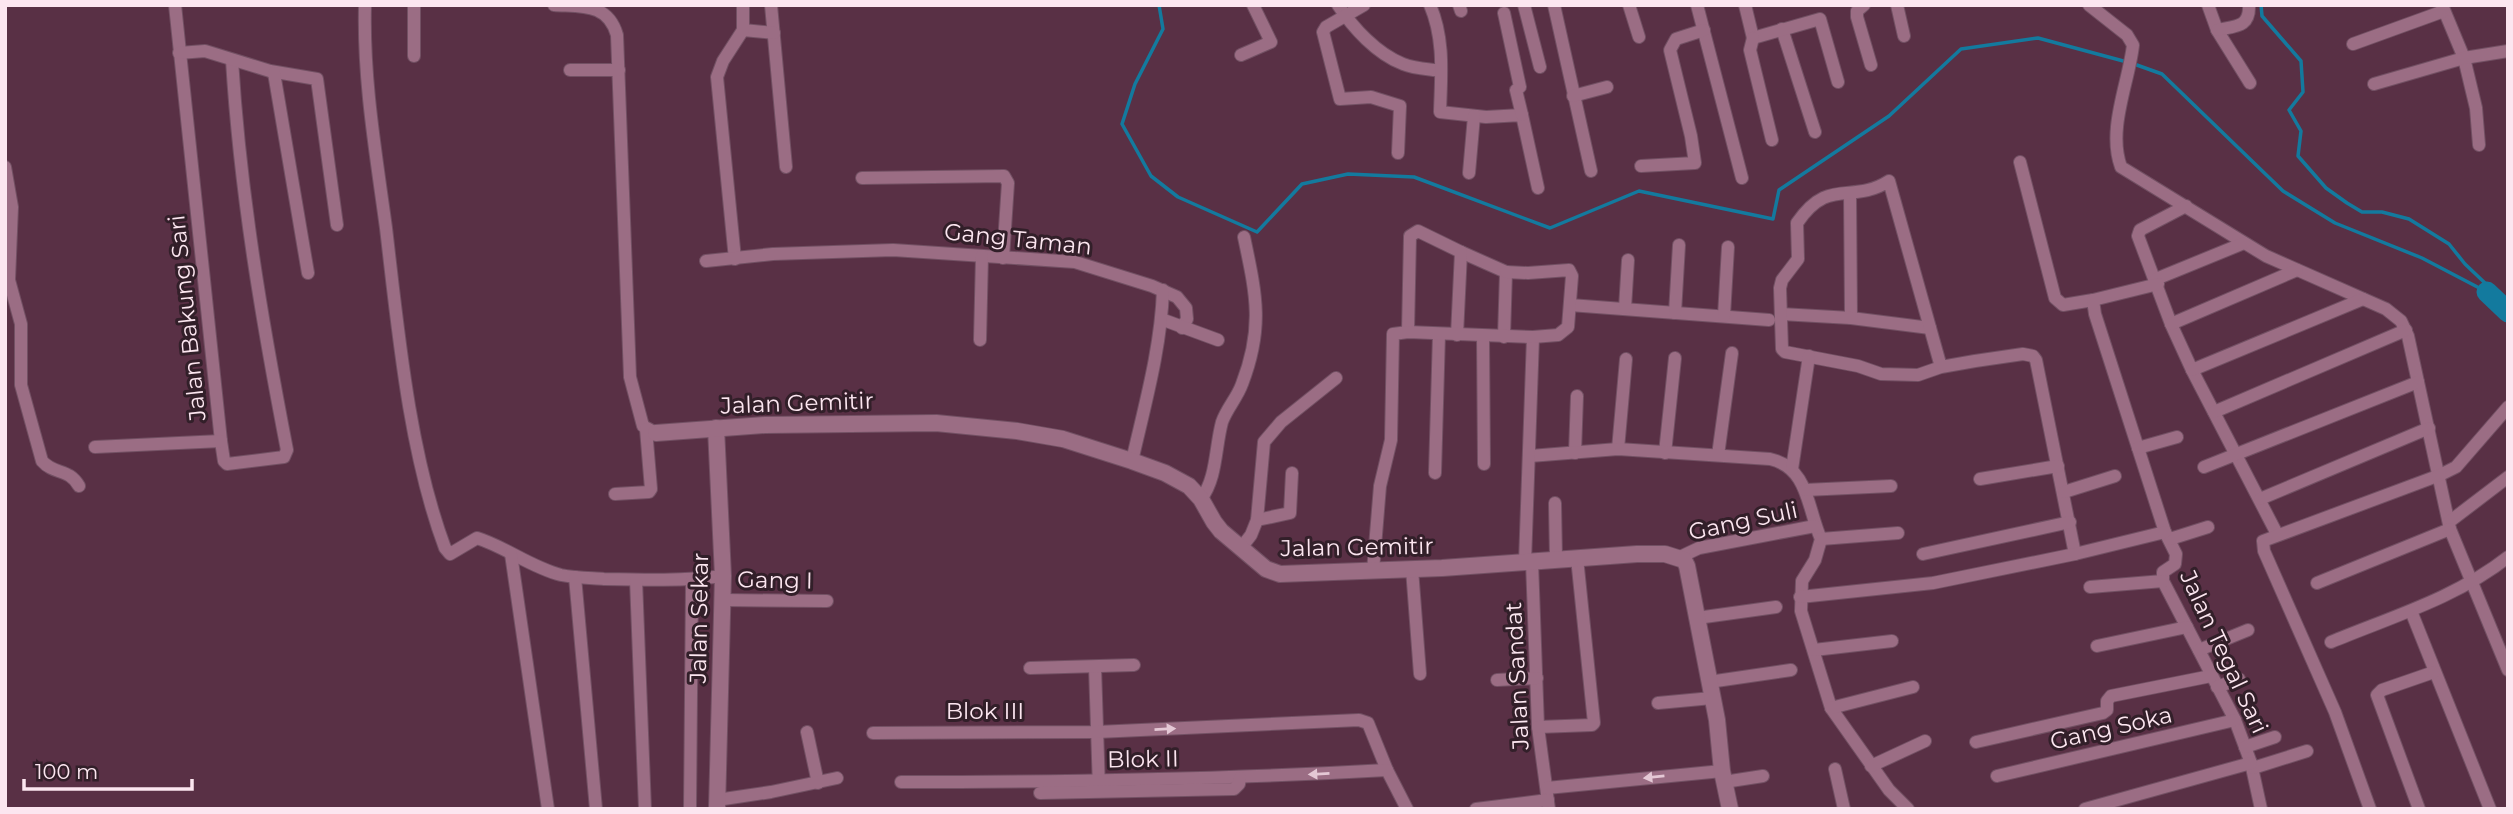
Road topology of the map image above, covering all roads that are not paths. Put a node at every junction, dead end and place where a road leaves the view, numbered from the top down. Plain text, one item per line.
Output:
1 (175, 5) edge
2 (365, 5) edge
3 (414, 5) edge
4 (554, 5) edge
5 (743, 5) edge
6 (771, 5) edge
7 (1253, 5) edge
8 (1364, 5) edge
9 (1430, 5) edge
10 (1524, 5) edge
11 (1554, 5) edge
12 (1629, 5) edge
13 (1697, 5) edge
14 (1745, 5) edge
15 (1864, 5) edge
16 (1897, 5) edge
17 (2089, 5) edge
18 (2208, 5) edge
19 (2249, 5) edge
20 (2443, 8) edge
21 (605, 9) edge
22 (1342, 11) edge
23 (1504, 13) dead end
24 (1782, 29) junction
25 (743, 30) junction
26 (1704, 30) junction
27 (2217, 30) junction
28 (774, 33) junction
29 (1904, 36) dead end
30 (1639, 37) dead end
31 (1753, 38) junction
32 (2353, 44) dead end
33 (2508, 51) edge
34 (179, 53) junction
35 (1241, 55) dead end
36 (414, 56) dead end
37 (2464, 58) junction
38 (232, 60) junction
39 (1871, 65) dead end
40 (1540, 67) dead end
41 (570, 70) dead end
42 (619, 70) junction
43 (1441, 71) junction
44 (274, 73) junction
45 (1838, 82) dead end
46 (2250, 83) dead end
47 (2374, 84) dead end
48 (1607, 87) dead end
49 (1573, 96) junction
50 (1474, 116) junction
51 (1521, 116) junction
52 (1815, 132) dead end
53 (1772, 140) dead end
54 (2479, 145) dead end
55 (1398, 153) dead end
56 (2020, 162) dead end
57 (1641, 166) dead end
58 (5, 167) edge
59 (786, 167) dead end
60 (1591, 171) dead end
61 (1469, 173) dead end
62 (862, 178) dead end
63 (1742, 178) dead end
64 (1538, 188) dead end
65 (1850, 193) junction
66 (2186, 206) junction
67 (337, 225) dead end
68 (1244, 237) dead end
69 (2244, 243) junction
70 (1679, 245) dead end
71 (1728, 247) dead end
72 (1461, 252) junction
73 (982, 256) junction
74 (1003, 258) junction
75 (734, 259) junction
76 (1628, 260) dead end
77 (706, 261) dead end
78 (2297, 270) junction
79 (1506, 272) junction
80 (308, 273) dead end
81 (2157, 282) junction
82 (1163, 290) junction
83 (2363, 299) junction
84 (2093, 300) junction
85 (1570, 305) junction
86 (1625, 309) junction
87 (1675, 313) junction
88 (1724, 316) junction
89 (1775, 317) junction
90 (1852, 318) junction
91 (1161, 320) junction
92 (2171, 324) junction
93 (1182, 328) junction
94 (1930, 328) junction
95 (2406, 330) junction
96 (1408, 332) junction
97 (1439, 334) junction
98 (1457, 335) junction
99 (1483, 336) junction
100 (1504, 337) junction
101 (1533, 337) junction
102 (980, 340) dead end
103 (1218, 340) dead end
104 (1732, 353) dead end
105 (1809, 356) junction
106 (1675, 358) dead end
107 (1626, 359) dead end
108 (1941, 367) junction
109 (2192, 370) junction
110 (1336, 378) dead end
111 (2418, 382) junction
112 (1577, 396) dead end
113 (2508, 407) edge
114 (2214, 412) junction
115 (716, 428) junction
116 (2428, 428) junction
117 (651, 431) junction
118 (2177, 437) dead end
119 (221, 441) junction
120 (95, 447) dead end
121 (2138, 448) junction
122 (1618, 449) junction
123 (1575, 453) junction
124 (1665, 453) junction
125 (2236, 453) junction
126 (1530, 456) junction
127 (1718, 456) junction
128 (1132, 461) junction
129 (1484, 464) dead end
130 (2058, 466) junction
131 (2204, 467) dead end
132 (1792, 468) junction
133 (1292, 473) dead end
134 (1435, 473) dead end
135 (2440, 475) junction
136 (2115, 476) dead end
137 (2508, 477) edge
138 (1980, 479) dead end
139 (79, 486) dead end
140 (1891, 486) dead end
141 (1804, 490) junction
142 (2064, 492) junction
143 (615, 494) dead end
144 (1202, 499) junction
145 (2260, 499) junction
146 (1555, 503) dead end
147 (1256, 520) junction
148 (2070, 522) junction
149 (1815, 526) junction
150 (2449, 526) junction
151 (2208, 527) dead end
152 (1898, 533) dead end
153 (2277, 534) junction
154 (2168, 535) junction
155 (1821, 539) junction
156 (1241, 548) junction
157 (511, 554) junction
158 (1923, 554) dead end
159 (2075, 554) junction
160 (1680, 557) junction
161 (2508, 557) edge
162 (1577, 558) junction
163 (1556, 559) junction
164 (1529, 562) junction
165 (2508, 567) edge
166 (1412, 569) junction
167 (1373, 571) junction
168 (2490, 571) junction
169 (723, 576) junction
170 (575, 577) junction
171 (636, 580) junction
172 (692, 580) junction
173 (2163, 581) junction
174 (2470, 582) junction
175 (2316, 583) dead end
176 (2090, 587) dead end
177 (1800, 597) junction
178 (723, 600) junction
179 (827, 601) dead end
180 (1776, 607) dead end
181 (2411, 611) junction
182 (1697, 618) junction
183 (2188, 627) junction
184 (2248, 630) dead end
185 (1892, 641) dead end
186 (2331, 642) dead end
187 (2097, 646) dead end
188 (1814, 650) junction
189 (2199, 650) junction
190 (1134, 665) dead end
191 (1095, 667) junction
192 (1031, 668) dead end
193 (1791, 670) dead end
194 (2508, 670) edge
195 (2434, 672) junction
196 (1420, 674) dead end
197 (1537, 678) junction
198 (2239, 679) dead end
199 (1496, 680) dead end
200 (2214, 681) junction
201 (1913, 687) dead end
202 (1710, 690) junction
203 (1658, 703) dead end
204 (1831, 708) junction
205 (2235, 720) junction
206 (1538, 727) junction
207 (807, 732) dead end
208 (1097, 732) junction
209 (873, 733) dead end
210 (2275, 737) dead end
211 (1925, 741) dead end
212 (1976, 743) dead end
213 (2245, 747) junction
214 (2307, 751) dead end
215 (2252, 765) junction
216 (1871, 766) junction
217 (1835, 769) dead end
218 (1387, 770) junction
219 (1723, 776) junction
220 (1763, 776) dead end
221 (1997, 776) dead end
222 (837, 778) dead end
223 (901, 782) dead end
224 (818, 783) junction
225 (1099, 786) junction
226 (1040, 793) dead end
227 (1548, 799) edge
228 (717, 804) edge
229 (1495, 808) edge
230 (548, 809) edge
231 (596, 809) edge
232 (645, 809) edge
233 (690, 809) edge
234 (1407, 809) edge
235 (1476, 809) edge
236 (1730, 809) edge
237 (1844, 809) edge
238 (1908, 809) edge
239 (2085, 809) edge
240 (2261, 809) edge
241 (2370, 809) edge
242 (2419, 809) edge
243 (2490, 809) edge

1 - 34 street, Jalan Bakung Sari
2 - 157 street
3 - 36 street
4 - 21 street
5 - 25 street
6 - 28 street
7 - 35 street
8 - 22 street
9 - 43 street
10 - 40 street
11 - 49 street
12 - 30 street
13 - 26 street
14 - 31 street
15 - 39 street
16 - 29 street
17 - 66 street
18 - 27 street
19 - 27 street
20 - 32 street
20 - 37 street
21 - 42 street
22 - 43 street
22 - 55 street
23 - 51 street
24 - 31 street
24 - 45 street
24 - 52 street
25 - 28 street
25 - 75 street
26 - 57 street
26 - 63 street
27 - 46 street
28 - 59 street
31 - 53 street
33 - 37 street
34 - 38 street
34 - 119 street, Jalan Bakung Sari
37 - 47 street
37 - 54 street
38 - 44 street
38 - 119 street, Jalan Bakung Sari
41 - 42 street
42 - 117 street
43 - 50 street
44 - 67 street
44 - 80 street
48 - 49 street
49 - 60 street
50 - 51 street
50 - 61 street
51 - 64 street
56 - 84 street
58 - 139 street
62 - 74 street
65 - 89 street
65 - 90 street
65 - 94 street
66 - 69 street
66 - 81 street
68 - 144 street
69 - 78 street
69 - 81 street
70 - 87 street
71 - 88 street
72 - 79 street
72 - 96 street
72 - 98 street
73 - 74 street, Gang Taman
73 - 75 street, Gang Taman
73 - 102 street
74 - 82 street, Gang Taman
75 - 77 street, Gang Taman
76 - 86 street
78 - 83 street
78 - 92 street
79 - 85 street
79 - 100 street
81 - 84 street
81 - 92 street
82 - 91 street
82 - 93 street
83 - 95 street
83 - 109 street
84 - 121 street, Jalan Tegal Sari
85 - 86 street
85 - 101 street
86 - 87 street
87 - 88 street
88 - 89 street
89 - 90 street
89 - 105 street
90 - 94 street
91 - 93 street
91 - 128 street
92 - 109 street
93 - 103 street
94 - 108 street
95 - 111 street
95 - 114 street
96 - 97 street
96 - 167 street
97 - 98 street
97 - 134 street
98 - 99 street
99 - 100 street
99 - 129 street
100 - 101 street
101 - 126 street, Jalan Sandat
104 - 127 street
105 - 108 street
105 - 132 street
106 - 124 street
107 - 122 street
108 - 130 street
109 - 114 street
110 - 147 street
111 - 116 street
111 - 125 street
112 - 123 street
113 - 135 street
114 - 125 street
115 - 117 street, Jalan Gemitir
115 - 128 street, Jalan Gemitir
115 - 169 street, Jalan Sekar
116 - 135 street
116 - 145 street
117 - 143 street
118 - 121 street
119 - 120 street
121 - 154 street, Jalan Tegal Sari
122 - 123 street
122 - 124 street
123 - 126 street
124 - 127 street
125 - 131 street
125 - 145 street
126 - 164 street, Jalan Sandat
127 - 132 street
128 - 144 street, Jalan Gemitir
130 - 138 street
130 - 142 street
132 - 141 street
133 - 147 street
135 - 150 street
135 - 153 street
136 - 142 street
137 - 150 street
140 - 141 street
141 - 149 street
142 - 148 street
144 - 156 street, Jalan Gemitir
145 - 153 street
146 - 163 street
147 - 156 street
148 - 158 street
148 - 159 street
149 - 155 street
149 - 160 street, Gang Suli
150 - 174 street
150 - 175 street
151 - 154 street
152 - 155 street
153 - 241 street
154 - 159 street
154 - 173 street, Jalan Tegal Sari
155 - 177 street
156 - 167 street, Jalan Gemitir
157 - 170 street
157 - 230 street
159 - 177 street
160 - 162 street, Jalan Gemitir
160 - 182 street
161 - 168 street
162 - 163 street, Jalan Gemitir
162 - 206 street
163 - 164 street, Jalan Gemitir
164 - 166 street, Jalan Gemitir
164 - 197 street, Jalan Sandat
165 - 168 street
166 - 167 street, Jalan Gemitir
166 - 196 street
168 - 174 street
169 - 172 street
169 - 178 street, Jalan Sekar
170 - 171 street
170 - 231 street
171 - 172 street
171 - 232 street
172 - 233 street
173 - 176 street
173 - 183 street, Jalan Tegal Sari
174 - 181 street
174 - 194 street
177 - 188 street
178 - 179 street, Gang I
178 - 228 street, Jalan Sekar
180 - 182 street
181 - 186 street
181 - 195 street
182 - 202 street
183 - 187 street
183 - 189 street, Jalan Tegal Sari
184 - 189 street
185 - 188 street
188 - 204 street
189 - 200 street, Jalan Tegal Sari
190 - 191 street
191 - 192 street
191 - 208 street
193 - 202 street
195 - 242 street
195 - 243 street
197 - 199 street
197 - 206 street, Jalan Sandat
198 - 200 street
200 - 205 street, Jalan Tegal Sari
200 - 212 street
201 - 204 street
202 - 203 street
202 - 219 street
204 - 216 street
205 - 213 street, Jalan Tegal Sari
205 - 221 street, Gang Soka
206 - 227 street, Jalan Sandat
207 - 224 street
208 - 209 street, Blok III
208 -> 218 street, Blok III
208 - 225 street
210 - 213 street
211 - 216 street
213 - 215 street, Jalan Tegal Sari
214 - 215 street
215 - 239 street
215 - 240 street, Jalan Tegal Sari
216 - 238 street
217 - 237 street
218 -> 225 street, Blok II
218 - 234 street, Blok III
219 - 220 street
219 -> 227 street
219 - 236 street
222 - 224 street
223 - 225 street, Blok II
224 - 228 street
225 - 226 street
227 - 229 street
229 - 235 street

